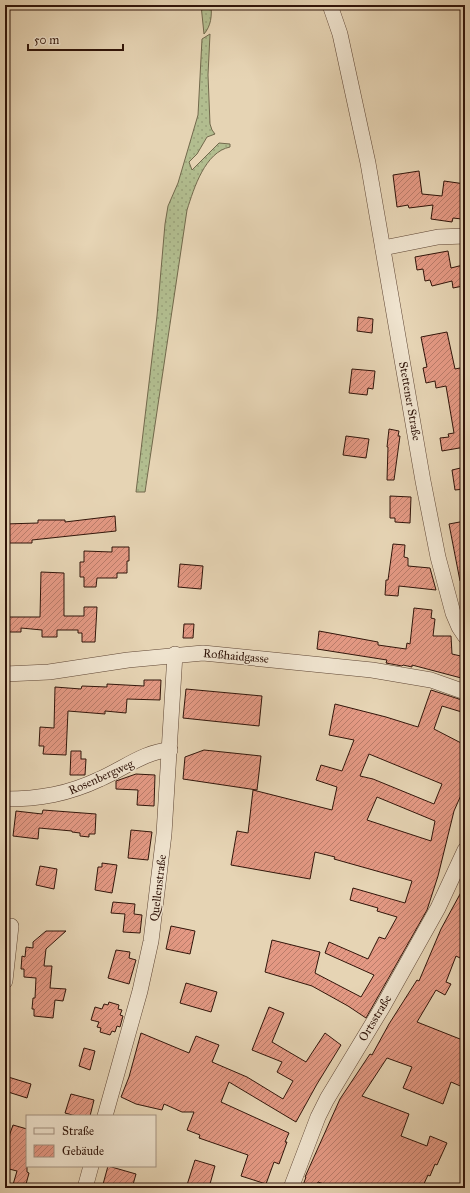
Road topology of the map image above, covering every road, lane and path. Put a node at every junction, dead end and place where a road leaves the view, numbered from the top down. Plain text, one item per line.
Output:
1 (330, 5) edge
2 (465, 236) edge
3 (383, 248) junction
4 (465, 636) edge
5 (175, 654) junction
6 (5, 674) edge
7 (465, 692) edge
8 (170, 750) junction
9 (5, 798) edge
10 (465, 850) edge
11 (5, 926) edge
12 (5, 981) edge
13 (105, 1115) edge
14 (91, 1167) edge
15 (86, 1188) edge
16 (291, 1188) edge

1 - 3 street, Stettener Straße
2 - 3 street
3 - 4 street, Stettener Straße
5 - 6 street, Roßhaidgasse
5 - 7 street, Roßhaidgasse
5 - 8 street, Quellenstraße
8 - 9 street, Rosenbergweg
8 - 13 street, Quellenstraße
10 - 16 street, Ortsstraße
11 - 12 street
14 - 15 street

